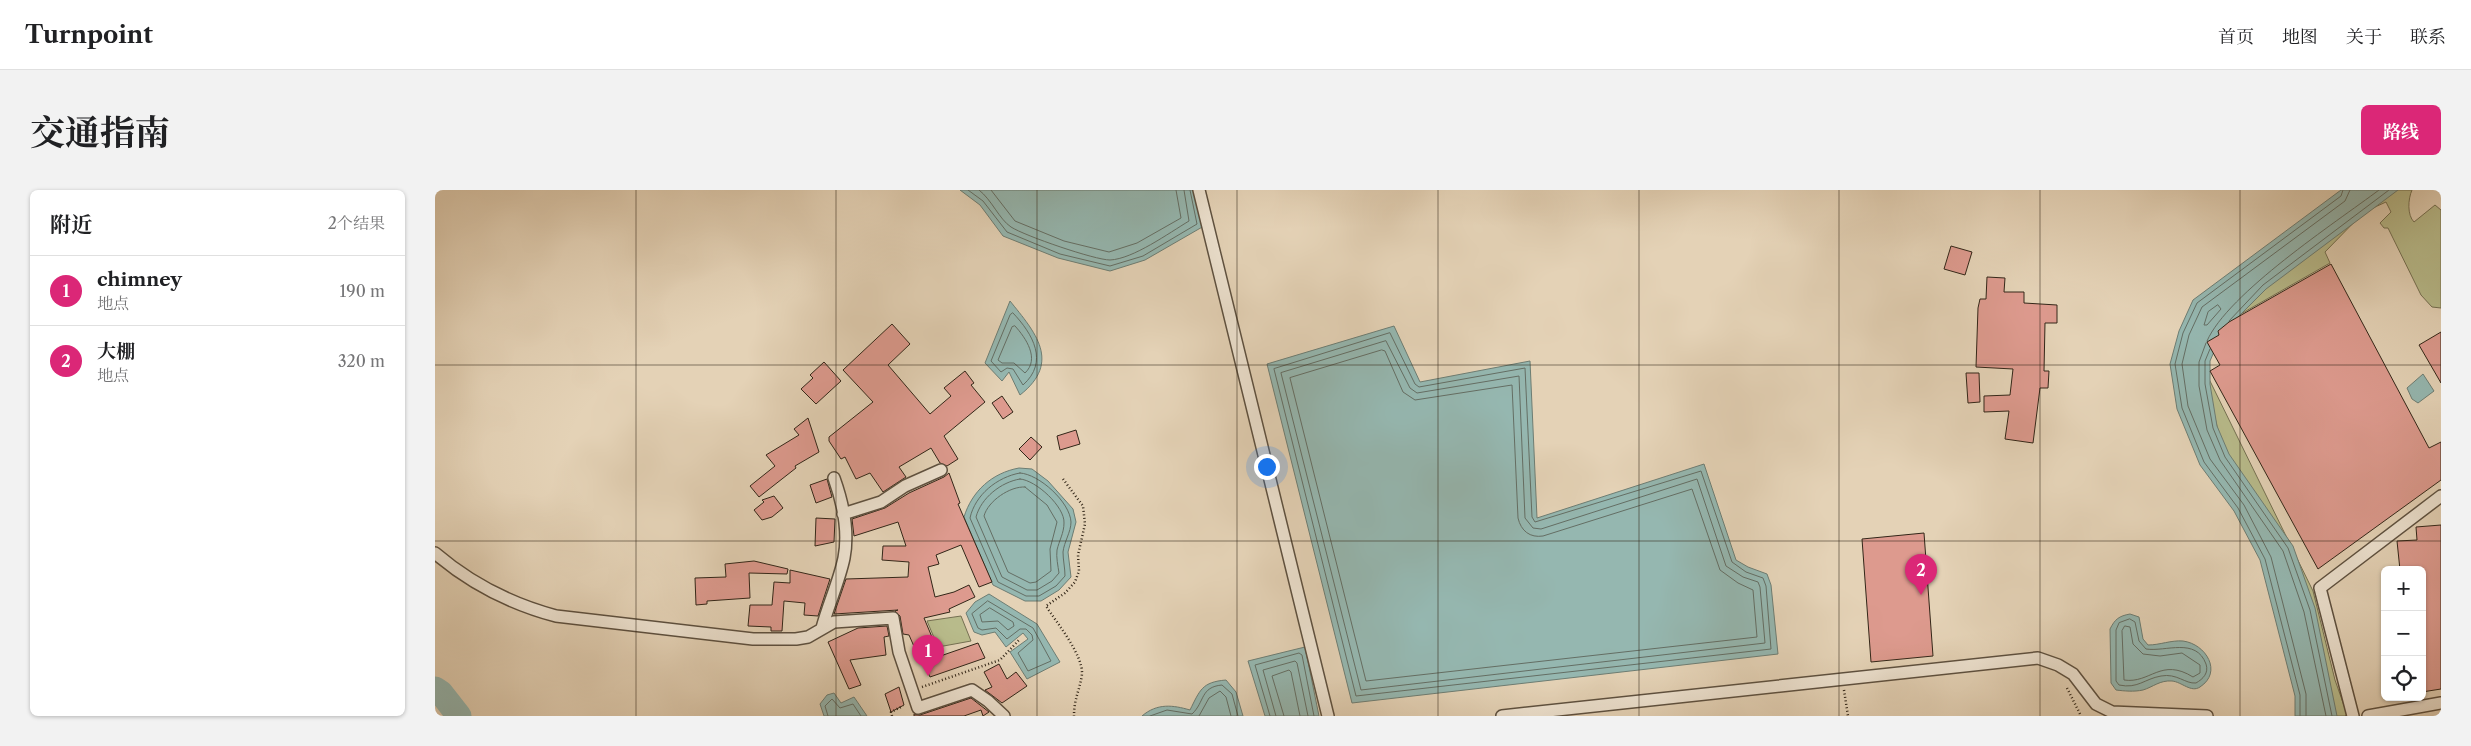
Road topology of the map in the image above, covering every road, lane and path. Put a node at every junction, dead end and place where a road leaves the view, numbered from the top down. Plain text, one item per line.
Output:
1 (1199, 190) edge
2 (941, 470) dead end
3 (834, 478) dead end
4 (1063, 479) dead end
5 (2441, 496) edge
6 (843, 514) junction
7 (435, 553) edge
8 (822, 628) junction
9 (1020, 640) dead end
10 (1843, 680) junction
11 (2065, 686) dead end
12 (913, 695) junction
13 (2441, 704) edge
14 (892, 716) edge
15 (1004, 716) edge
16 (1074, 716) edge
17 (1328, 716) edge
18 (1502, 716) edge
19 (1848, 716) edge
20 (2081, 716) edge
21 (2207, 716) edge
22 (2353, 716) edge
23 (2368, 716) edge

1 - 17 street
2 - 6 street
3 - 6 street
4 - 16 path
5 - 22 street
6 - 8 street
7 - 8 street
8 - 12 street
9 - 12 path
10 - 18 street
10 - 19 path
10 - 21 street
11 - 20 path
12 - 14 path
12 - 15 street
13 - 23 street

